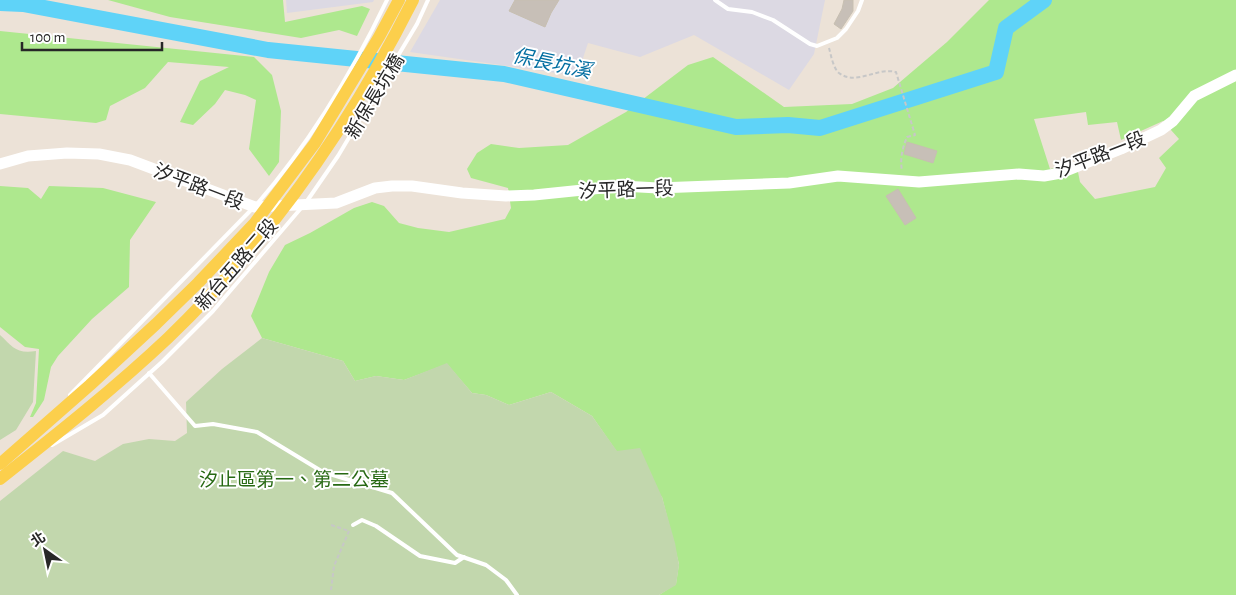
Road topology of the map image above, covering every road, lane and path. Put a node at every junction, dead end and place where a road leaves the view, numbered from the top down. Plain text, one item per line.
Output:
1 (387, 0) edge
2 (398, 0) edge
3 (413, 0) edge
4 (428, 0) edge
5 (715, 0) edge
6 (862, 0) edge
7 (827, 43) junction
8 (1236, 75) edge
9 (0, 164) edge
10 (905, 181) junction
11 (303, 206) junction
12 (255, 207) junction
13 (149, 373) junction
14 (5, 462) edge
15 (0, 479) edge
16 (332, 525) dead end
17 (353, 525) joint
18 (349, 531) junction
19 (464, 557) junction
20 (331, 590) dead end
21 (517, 595) edge

1 - 12 lane, 新保長坑橋
2 - 14 main road, 新台五路二段
3 - 14 main road, 新台五路二段
4 - 11 lane, 新保長坑橋
5 - 7 lane
6 - 7 lane
7 - 10 path
8 - 10 street, 汐平路一段
9 - 12 street, 汐平路一段
10 - 11 street, 汐平路一段
11 - 12 street, 汐平路一段
11 - 13 lane, 新保長坑橋
12 - 14 lane, 新保長坑橋
13 - 14 lane, 新保長坑橋
13 - 19 lane
14 - 15 main road, 新台五路二段
16 - 18 path
17 - 18 path
17 - 19 lane
18 - 20 path
19 - 21 lane

